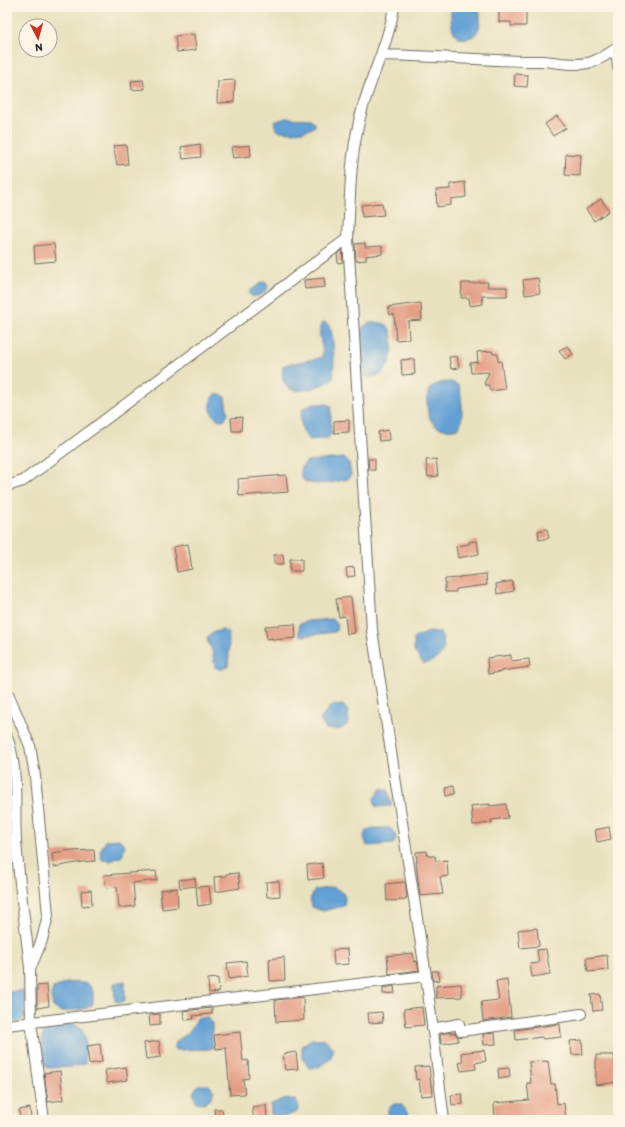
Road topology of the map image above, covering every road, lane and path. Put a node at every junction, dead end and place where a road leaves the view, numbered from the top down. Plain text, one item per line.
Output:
1 (394, 7) edge
2 (617, 48) edge
3 (381, 54) junction
4 (618, 67) edge
5 (348, 238) junction
6 (7, 486) edge
7 (7, 691) edge
8 (7, 737) edge
9 (30, 969) junction
10 (426, 976) junction
11 (581, 1014) dead end
12 (31, 1022) junction
13 (7, 1025) edge
14 (432, 1029) junction
15 (44, 1120) edge
16 (444, 1120) edge

1 - 3 street
2 - 3 street
2 - 4 street
3 - 5 street
5 - 6 street
5 - 10 street
7 - 9 street
8 - 9 street
9 - 12 street
10 - 12 street
10 - 14 street
11 - 14 street
12 - 13 street
12 - 15 street
14 - 16 street

